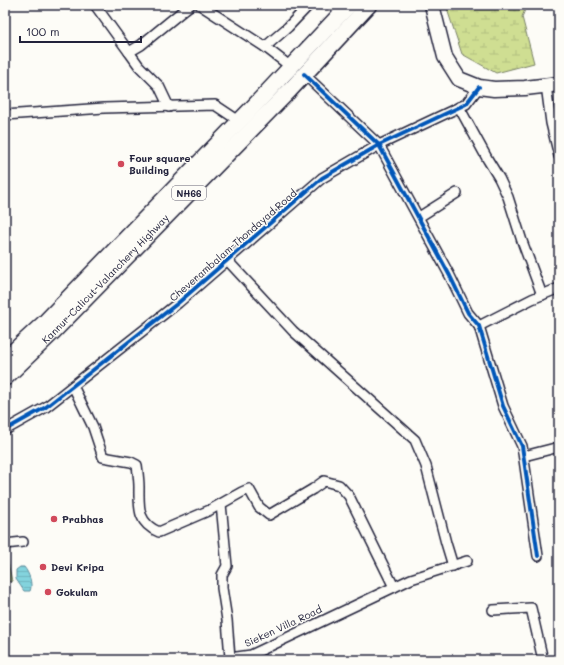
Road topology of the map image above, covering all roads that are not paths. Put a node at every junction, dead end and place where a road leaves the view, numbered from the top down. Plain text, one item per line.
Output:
1 (95, 5) edge
2 (190, 5) edge
3 (200, 5) edge
4 (309, 5) edge
5 (349, 5) edge
6 (369, 5) edge
7 (432, 5) edge
8 (265, 47) junction
9 (129, 52) junction
10 (291, 67) junction
11 (304, 74) junction
12 (552, 84) edge
13 (479, 87) junction
14 (169, 107) junction
15 (459, 107) junction
16 (5, 115) edge
17 (239, 121) junction
18 (379, 145) junction
19 (559, 156) edge
20 (457, 193) dead end
21 (419, 218) junction
22 (228, 260) junction
23 (559, 288) edge
24 (542, 295) junction
25 (478, 326) junction
26 (5, 359) edge
27 (5, 378) edge
28 (73, 386) junction
29 (5, 430) edge
30 (559, 447) edge
31 (524, 456) junction
32 (221, 504) junction
33 (23, 542) dead end
34 (5, 544) edge
35 (538, 556) dead end
36 (467, 561) dead end
37 (453, 566) junction
38 (394, 587) junction
39 (493, 610) dead end
40 (230, 659) edge
41 (544, 660) edge

1 - 9 street
2 - 9 street
3 - 8 street
4 - 8 street
5 - 10 highway, Kannur-Calicut-Valanchery Highway / NH66
6 - 11 highway, Kannur-Calicut-Valanchery Highway / NH66
7 - 13 main road
8 - 10 street
9 - 14 street
10 - 17 highway, Kannur-Calicut-Valanchery Highway / NH66
11 - 18 street
11 - 27 highway, Kannur-Calicut-Valanchery Highway / NH66
12 - 13 main road
12 - 19 street
13 - 15 street, Cheverambalam-Thondayad Road
14 - 16 street
14 - 17 street
15 - 18 street, Cheverambalam-Thondayad Road
15 - 24 street
17 - 26 highway, Kannur-Calicut-Valanchery Highway / NH66
18 - 21 street
18 - 22 street, Cheverambalam-Thondayad Road
20 - 21 street
21 - 25 street
22 - 28 street, Cheverambalam-Thondayad Road
22 - 37 street
23 - 24 street
24 - 25 street
25 - 31 street
28 - 29 street, Cheverambalam-Thondayad Road
28 - 32 street
30 - 31 street
31 - 35 street
32 - 38 street
32 - 40 street, Sieken Villa Road
33 - 34 street
36 - 37 street, Sieken Villa Road
37 - 38 street, Sieken Villa Road
38 - 40 street, Sieken Villa Road
39 - 41 street

